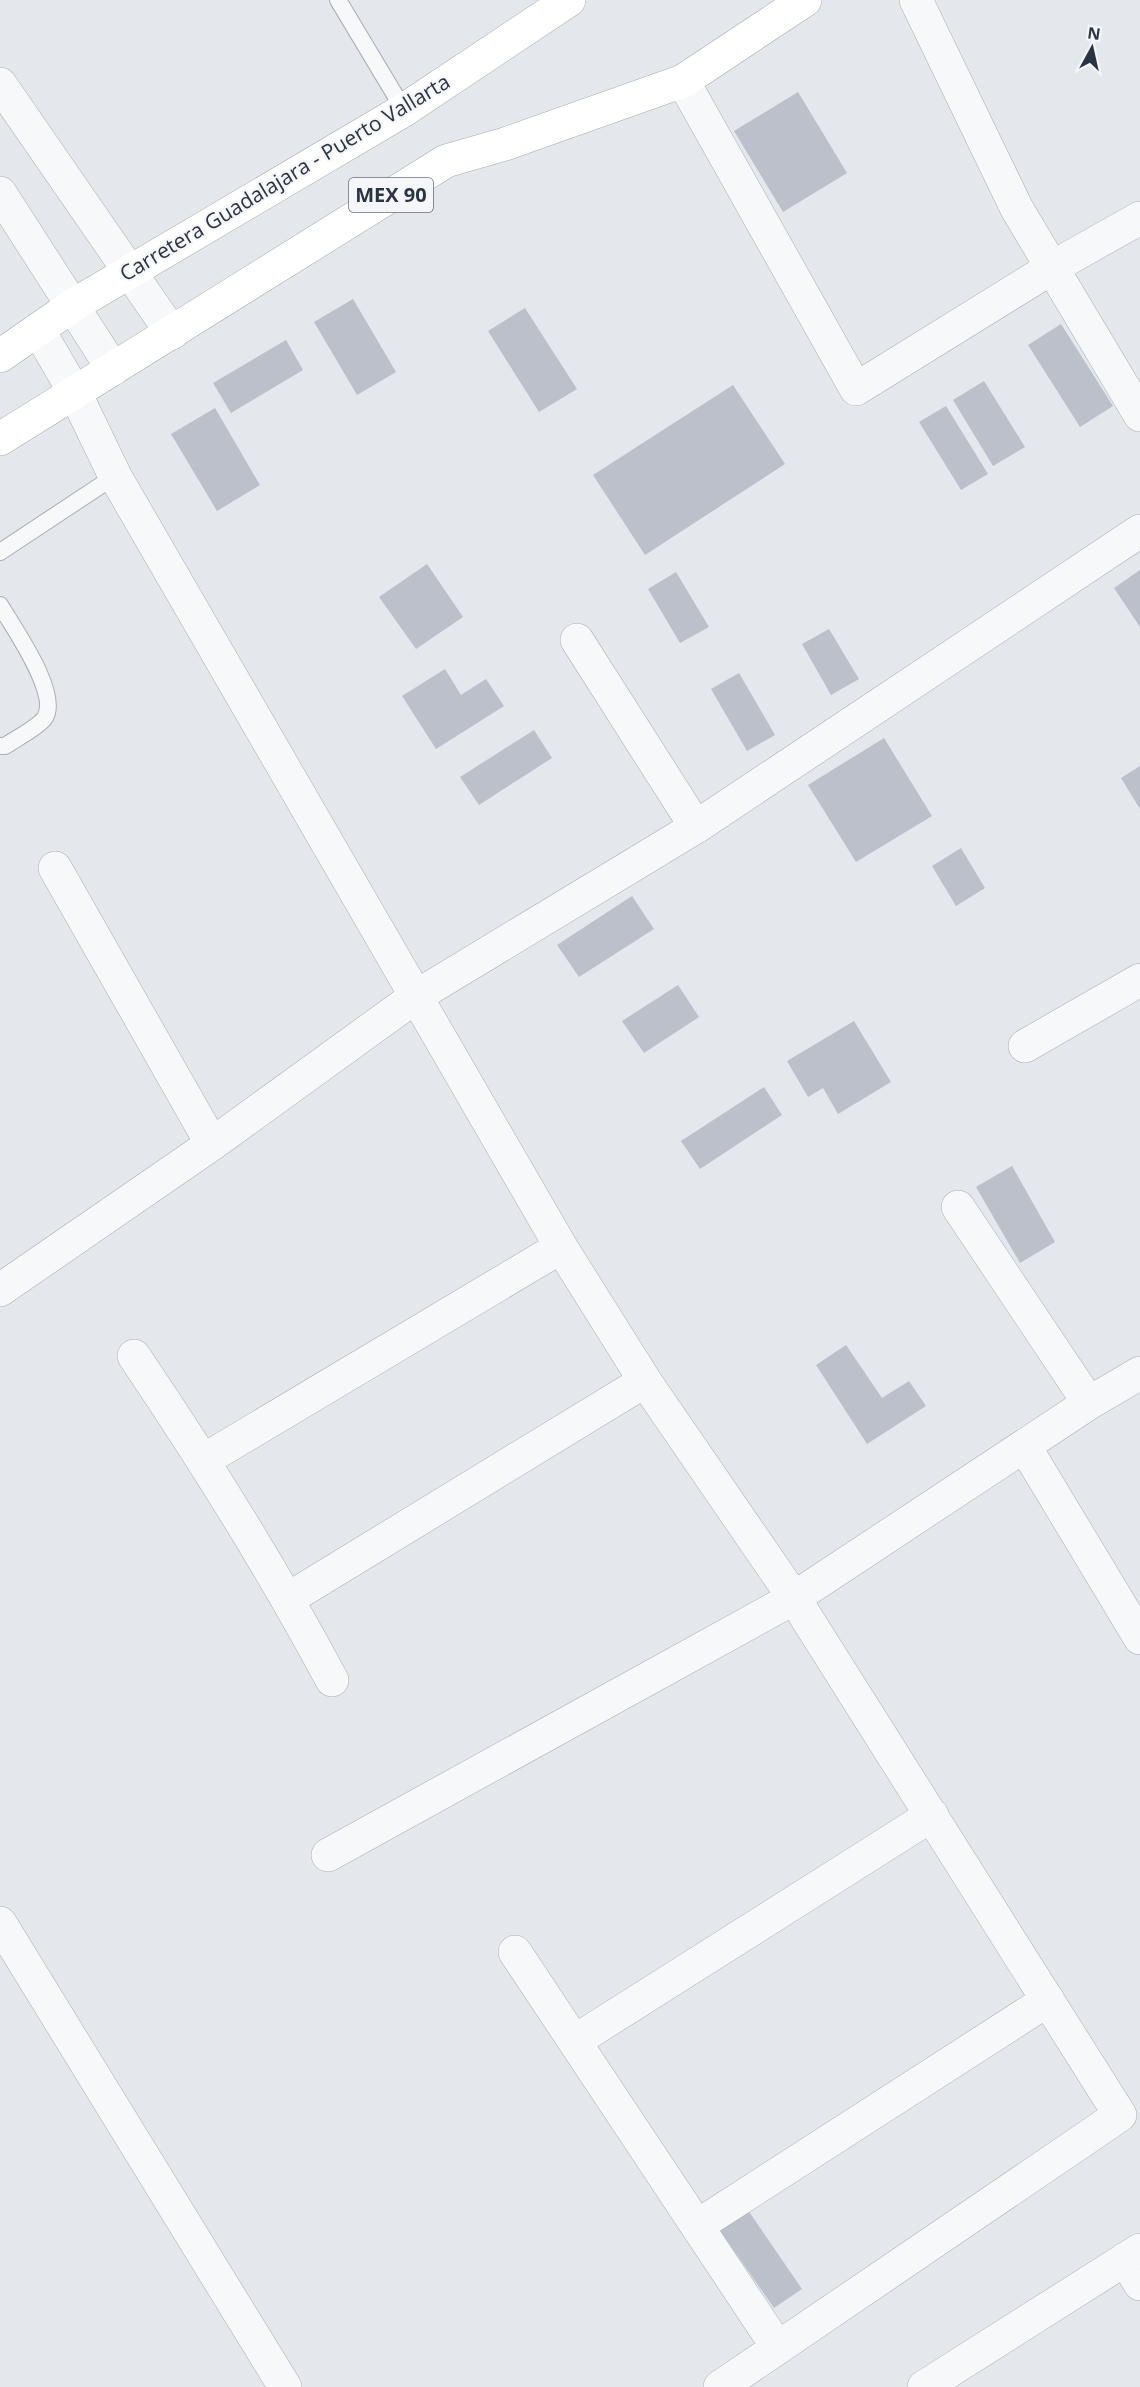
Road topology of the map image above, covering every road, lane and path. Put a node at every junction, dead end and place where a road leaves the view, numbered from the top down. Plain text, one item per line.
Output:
1 (338, 0) edge
2 (569, 0) edge
3 (805, 0) edge
4 (916, 0) edge
5 (682, 81) junction
6 (0, 84) edge
7 (404, 110) junction
8 (0, 193) edge
9 (1140, 218) edge
10 (1053, 267) junction
11 (130, 271) junction
12 (72, 306) junction
13 (39, 331) junction
14 (172, 333) junction
15 (0, 356) edge
16 (113, 369) junction
17 (75, 393) junction
18 (1140, 415) edge
19 (0, 439) edge
20 (115, 476) junction
21 (1140, 531) edge
22 (0, 552) edge
23 (0, 605) edge
24 (577, 640) dead end
25 (0, 746) edge
26 (696, 827) junction
27 (55, 868) dead end
28 (1140, 980) edge
29 (415, 997) junction
30 (1025, 1046) dead end
31 (212, 1144) junction
32 (958, 1207) dead end
33 (561, 1247) junction
34 (0, 1290) edge
35 (134, 1356) dead end
36 (1140, 1373) edge
37 (645, 1381) junction
38 (1089, 1403) junction
39 (1025, 1448) junction
40 (204, 1460) junction
41 (794, 1598) junction
42 (288, 1599) junction
43 (1140, 1638) edge
44 (332, 1680) dead end
45 (932, 1815) junction
46 (328, 1855) dead end
47 (0, 1923) edge
48 (516, 1952) dead end
49 (1048, 2000) junction
50 (574, 2042) junction
51 (697, 2226) junction
52 (1135, 2264) edge
53 (778, 2348) junction
54 (931, 2385) edge
55 (285, 2387) edge
56 (720, 2387) edge

1 - 7 lane
2 - 7 main road, Carretera Guadalajara - Puerto Vallarta / MEX 90
3 - 5 main road, MEX 90
4 - 10 street
5 - 10 street
5 - 14 main road, MEX 90
6 - 11 street
7 - 11 main road, Carretera Guadalajara - Puerto Vallarta / MEX 90
8 - 12 street
9 - 10 street
10 - 18 street
11 - 12 main road, Carretera Guadalajara - Puerto Vallarta / MEX 90
11 - 14 street
12 - 13 main road, Carretera Guadalajara - Puerto Vallarta / MEX 90
12 - 16 street
13 - 15 main road, Carretera Guadalajara - Puerto Vallarta / MEX 90
13 - 17 street
14 - 16 main road, MEX 90
16 - 17 main road, MEX 90
17 - 19 main road, MEX 90
17 - 20 street
20 - 22 lane
20 - 29 street
21 - 26 street
23 - 25 lane
24 - 26 street
26 - 29 street
27 - 31 street
28 - 30 street
29 - 31 street
29 - 33 street
31 - 34 street
32 - 38 street
33 - 37 street
33 - 40 street
35 - 40 street
36 - 38 street
37 - 41 street
37 - 42 street
38 - 39 street
39 - 41 street
39 - 43 street
40 - 42 street
41 - 45 street
41 - 46 street
42 - 44 street
45 - 49 street
45 - 50 street
47 - 55 street
48 - 50 street
49 - 51 street
49 - 53 street
50 - 51 street
51 - 53 street
52 - 54 street
53 - 56 street

